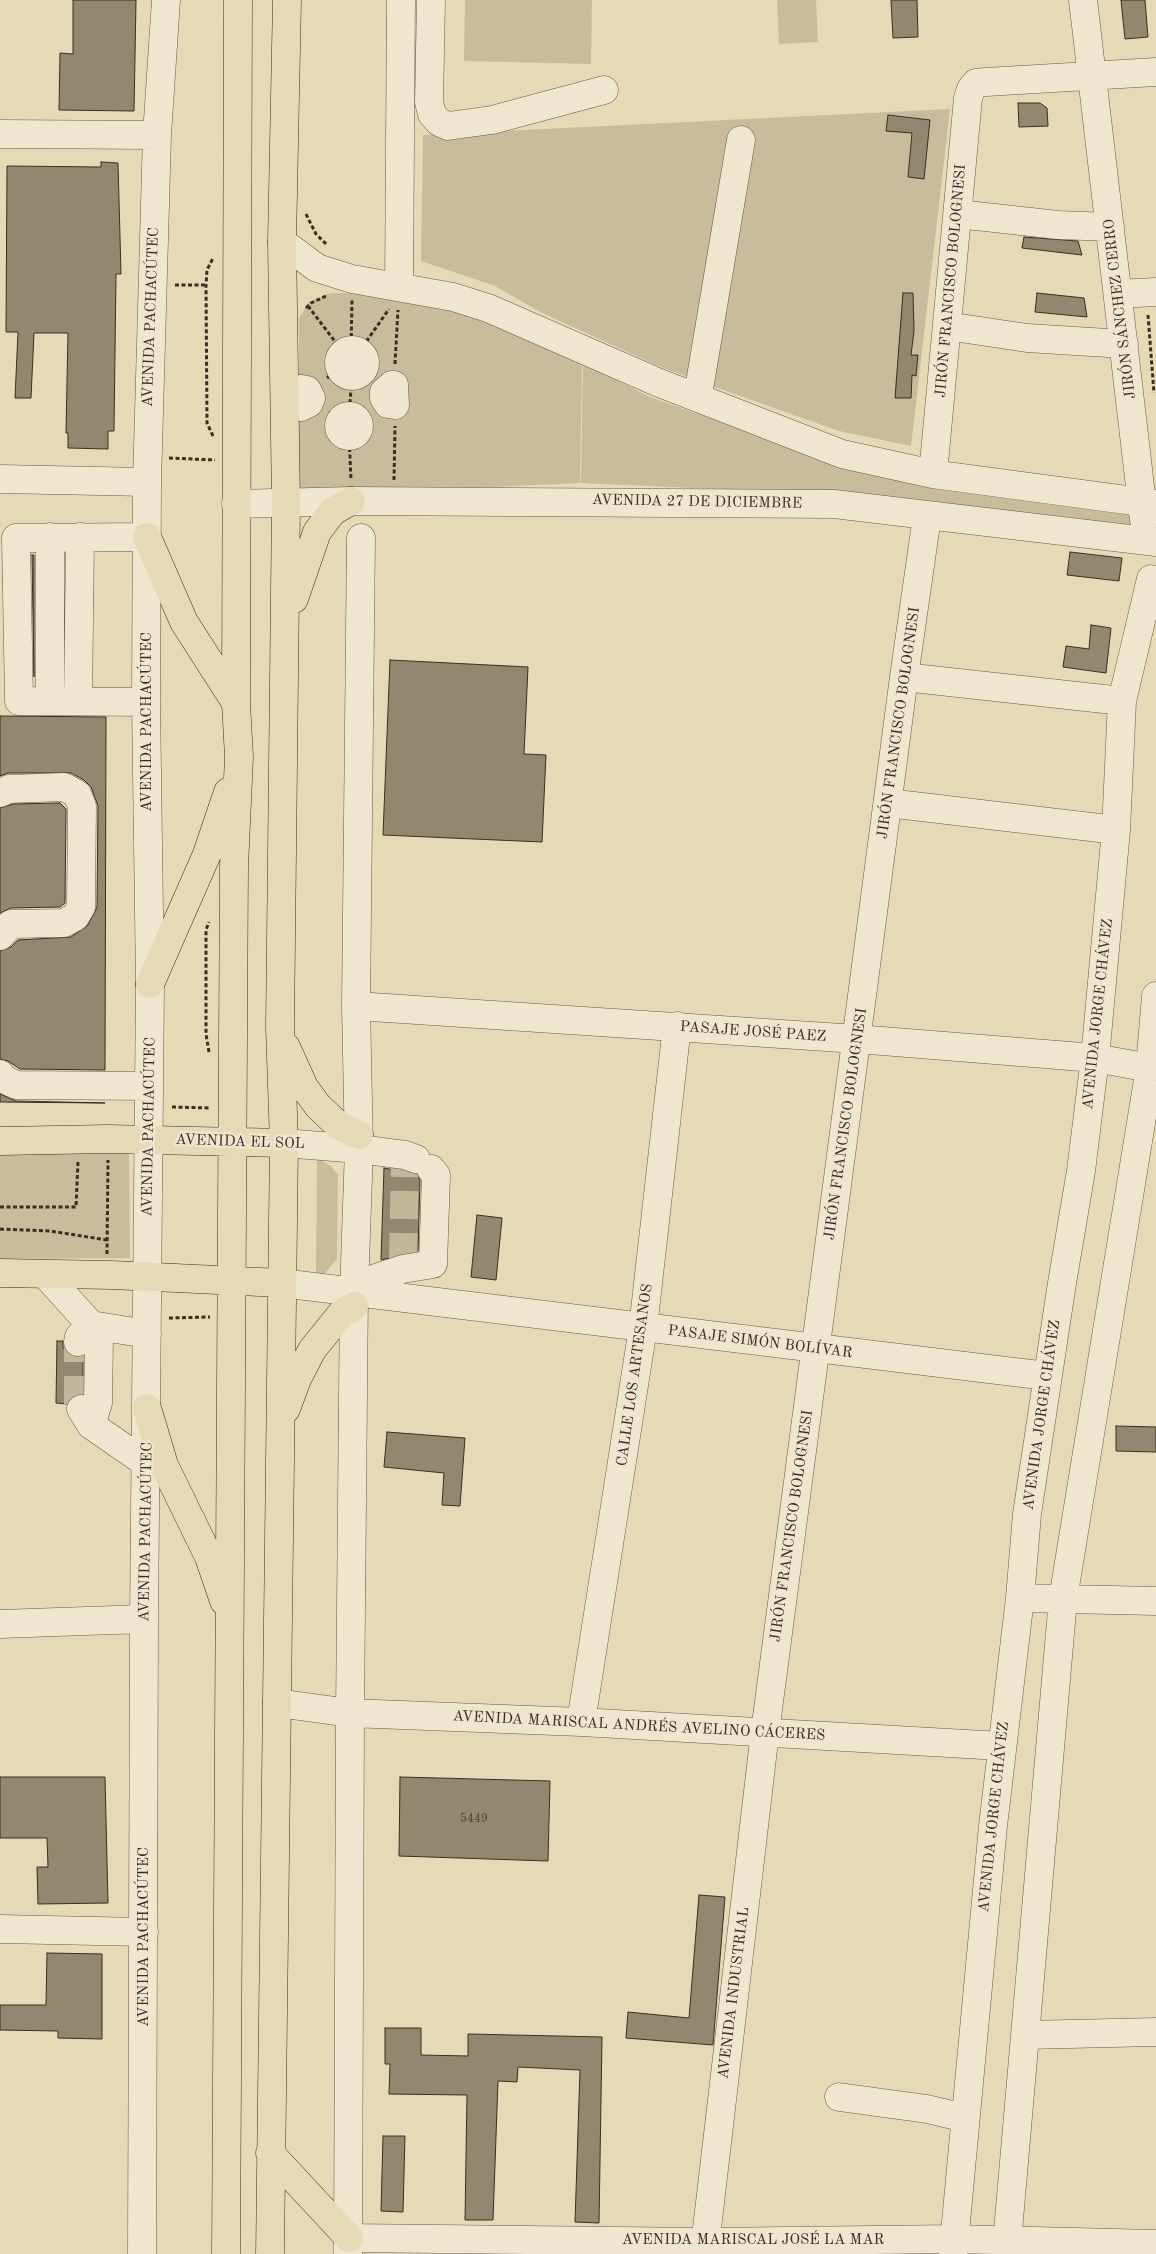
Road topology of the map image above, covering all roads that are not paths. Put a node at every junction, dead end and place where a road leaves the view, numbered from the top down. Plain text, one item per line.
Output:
1 (166, 0) edge
2 (238, 0) edge
3 (288, 0) edge
4 (401, 0) edge
5 (431, 0) edge
6 (1083, 0) edge
7 (1156, 72) edge
8 (1093, 76) junction
9 (604, 90) dead end
10 (0, 134) edge
11 (157, 135) junction
12 (741, 140) dead end
13 (958, 214) junction
14 (1110, 226) junction
15 (282, 242) junction
16 (399, 292) junction
17 (1151, 292) edge
18 (1118, 294) junction
19 (947, 326) junction
20 (1124, 344) junction
21 (694, 396) junction
22 (147, 470) junction
23 (933, 474) junction
24 (0, 479) edge
25 (351, 501) junction
26 (286, 503) junction
27 (1149, 503) edge
28 (236, 504) junction
29 (928, 517) junction
30 (80, 537) junction
31 (146, 537) junction
32 (361, 538) dead end
33 (1151, 542) edge
34 (1151, 579) junction
35 (1156, 632) edge
36 (285, 644) junction
37 (904, 677) junction
38 (78, 701) junction
39 (1122, 701) junction
40 (146, 702) junction
41 (236, 703) junction
42 (239, 757) junction
43 (0, 793) edge
44 (888, 803) junction
45 (1116, 830) junction
46 (0, 936) edge
47 (150, 984) junction
48 (1156, 996) edge
49 (356, 1006) junction
50 (677, 1026) junction
51 (280, 1027) junction
52 (857, 1039) junction
53 (1095, 1058) junction
54 (1150, 1068) junction
55 (0, 1074) edge
56 (149, 1086) junction
57 (148, 1140) junction
58 (0, 1141) edge
59 (234, 1142) junction
60 (359, 1142) junction
61 (284, 1143) junction
62 (0, 1273) edge
63 (45, 1274) junction
64 (148, 1276) junction
65 (233, 1280) junction
66 (282, 1283) junction
67 (354, 1298) junction
68 (147, 1326) junction
69 (643, 1328) junction
70 (84, 1334) junction
71 (816, 1349) junction
72 (1047, 1376) junction
73 (147, 1408) junction
74 (281, 1428) junction
75 (146, 1463) junction
76 (1020, 1598) junction
77 (1063, 1599) junction
78 (1156, 1601) edge
79 (144, 1619) junction
80 (231, 1623) junction
81 (0, 1624) edge
82 (277, 1702) junction
83 (350, 1713) junction
84 (581, 1722) junction
85 (765, 1732) junction
86 (1001, 1746) junction
87 (0, 1929) edge
88 (144, 1932) junction
89 (1156, 2032) edge
90 (1026, 2035) junction
91 (839, 2097) dead end
92 (966, 2118) junction
93 (270, 2153) junction
94 (1156, 2244) edge
95 (349, 2246) edge
96 (954, 2247) edge
97 (705, 2248) edge
98 (1007, 2248) edge
99 (142, 2254) edge
100 (226, 2254) edge
101 (270, 2254) edge

1 - 11 street, AVENIDA PACHACÚTEC
2 - 28 main road
3 - 15 main road
4 - 16 street
5 - 9 street
6 - 8 street, JIRÓN SÁNCHEZ CERRO
7 - 8 street
8 - 13 street, JIRÓN FRANCISCO BOLOGNESI
8 - 14 street, JIRÓN SÁNCHEZ CERRO
10 - 11 street
11 - 22 street, AVENIDA PACHACÚTEC
12 - 21 street
13 - 14 street
13 - 19 street, JIRÓN FRANCISCO BOLOGNESI
14 - 18 street, JIRÓN SÁNCHEZ CERRO
15 - 16 street
15 - 26 main road
16 - 21 street
17 - 18 street
18 - 20 street, JIRÓN SÁNCHEZ CERRO
19 - 20 street
19 - 23 street, JIRÓN FRANCISCO BOLOGNESI
20 - 27 street, JIRÓN SÁNCHEZ CERRO
21 - 23 street
22 - 24 street
22 - 31 street, AVENIDA PACHACÚTEC
23 - 27 street
25 - 26 street, AVENIDA 27 DE DICIEMBRE
25 - 29 street, AVENIDA 27 DE DICIEMBRE
25 - 36 main road
26 - 28 street, AVENIDA 27 DE DICIEMBRE
26 - 36 main road
27 - 33 street, JIRÓN SÁNCHEZ CERRO
28 - 41 main road
29 - 33 street, AVENIDA 27 DE DICIEMBRE
29 - 37 street, JIRÓN FRANCISCO BOLOGNESI
30 - 31 street
30 - 38 street
30 - 38 street
31 - 40 street, AVENIDA PACHACÚTEC
31 - 41 main road
32 - 49 street
33 - 34 street, AVENIDA JORGE CHÁVEZ
34 - 35 street, AVENIDA JORGE CHÁVEZ
34 - 39 street, AVENIDA JORGE CHÁVEZ
36 - 51 main road
37 - 39 street
37 - 44 street, JIRÓN FRANCISCO BOLOGNESI
38 - 40 street
39 - 45 street, AVENIDA JORGE CHÁVEZ
40 - 47 street, AVENIDA PACHACÚTEC
41 - 42 main road
42 - 47 main road
42 - 59 main road
43 - 46 street
44 - 45 street
44 - 52 street, JIRÓN FRANCISCO BOLOGNESI
45 - 53 street, AVENIDA JORGE CHÁVEZ
47 - 56 street, AVENIDA PACHACÚTEC
48 - 54 street
49 - 50 street, PASAJE JOSÉ PAEZ
49 - 60 street
50 - 52 street, PASAJE JOSÉ PAEZ
50 - 69 street, CALLE LOS ARTESANOS
51 - 60 main road
51 - 61 main road
52 - 53 street, PASAJE JOSÉ PAEZ
52 - 71 street, JIRÓN FRANCISCO BOLOGNESI
53 - 54 street, PASAJE JOSÉ PAEZ
53 - 72 street, AVENIDA JORGE CHÁVEZ
54 - 77 street
55 - 56 street
56 - 57 street, AVENIDA PACHACÚTEC
57 - 58 main road, AVENIDA EL SOL
57 - 59 main road, AVENIDA EL SOL
57 - 64 street, AVENIDA PACHACÚTEC
59 - 61 main road, AVENIDA EL SOL
59 - 65 main road
60 - 61 street, AVENIDA EL SOL
60 - 67 street
60 - 67 street, AVENIDA EL SOL
61 - 66 main road
62 - 63 main road
63 - 64 main road
63 - 70 street
64 - 65 main road
64 - 68 street, AVENIDA PACHACÚTEC
65 - 66 main road
65 - 80 main road
66 - 67 street
66 - 74 main road
67 - 69 street, PASAJE SIMÓN BOLÍVAR
67 - 74 main road
67 - 83 street
68 - 70 street
68 - 73 street, AVENIDA PACHACÚTEC
69 - 71 street, PASAJE SIMÓN BOLÍVAR
69 - 84 street, CALLE LOS ARTESANOS
70 - 75 street
71 - 72 street, PASAJE SIMÓN BOLÍVAR
71 - 85 street, JIRÓN FRANCISCO BOLOGNESI
72 - 76 street, AVENIDA JORGE CHÁVEZ
73 - 75 street, AVENIDA PACHACÚTEC
73 - 80 main road
74 - 82 main road
75 - 79 street, AVENIDA PACHACÚTEC
76 - 77 street
76 - 86 street, AVENIDA JORGE CHÁVEZ
77 - 78 street
77 - 90 street
79 - 81 street
79 - 88 street, AVENIDA PACHACÚTEC
80 - 100 main road
82 - 83 street, AVENIDA MARISCAL ANDRÉS AVELINO CÁCERES
82 - 93 main road
83 - 84 street, AVENIDA MARISCAL ANDRÉS AVELINO CÁCERES
83 - 95 street
84 - 85 street, AVENIDA MARISCAL ANDRÉS AVELINO CÁCERES
85 - 86 street, AVENIDA MARISCAL ANDRÉS AVELINO CÁCERES
85 - 97 street, AVENIDA INDUSTRIAL
86 - 92 street, AVENIDA JORGE CHÁVEZ
87 - 88 street
88 - 99 street, AVENIDA PACHACÚTEC
89 - 90 street
90 - 98 street
91 - 92 street
92 - 96 street, AVENIDA JORGE CHÁVEZ
93 - 95 main road
93 - 101 main road
94 - 98 street, AVENIDA MARISCAL JOSÉ LA MAR
95 - 97 street, AVENIDA MARISCAL JOSÉ LA MAR
96 - 97 street, AVENIDA MARISCAL JOSÉ LA MAR
96 - 98 street, AVENIDA MARISCAL JOSÉ LA MAR

